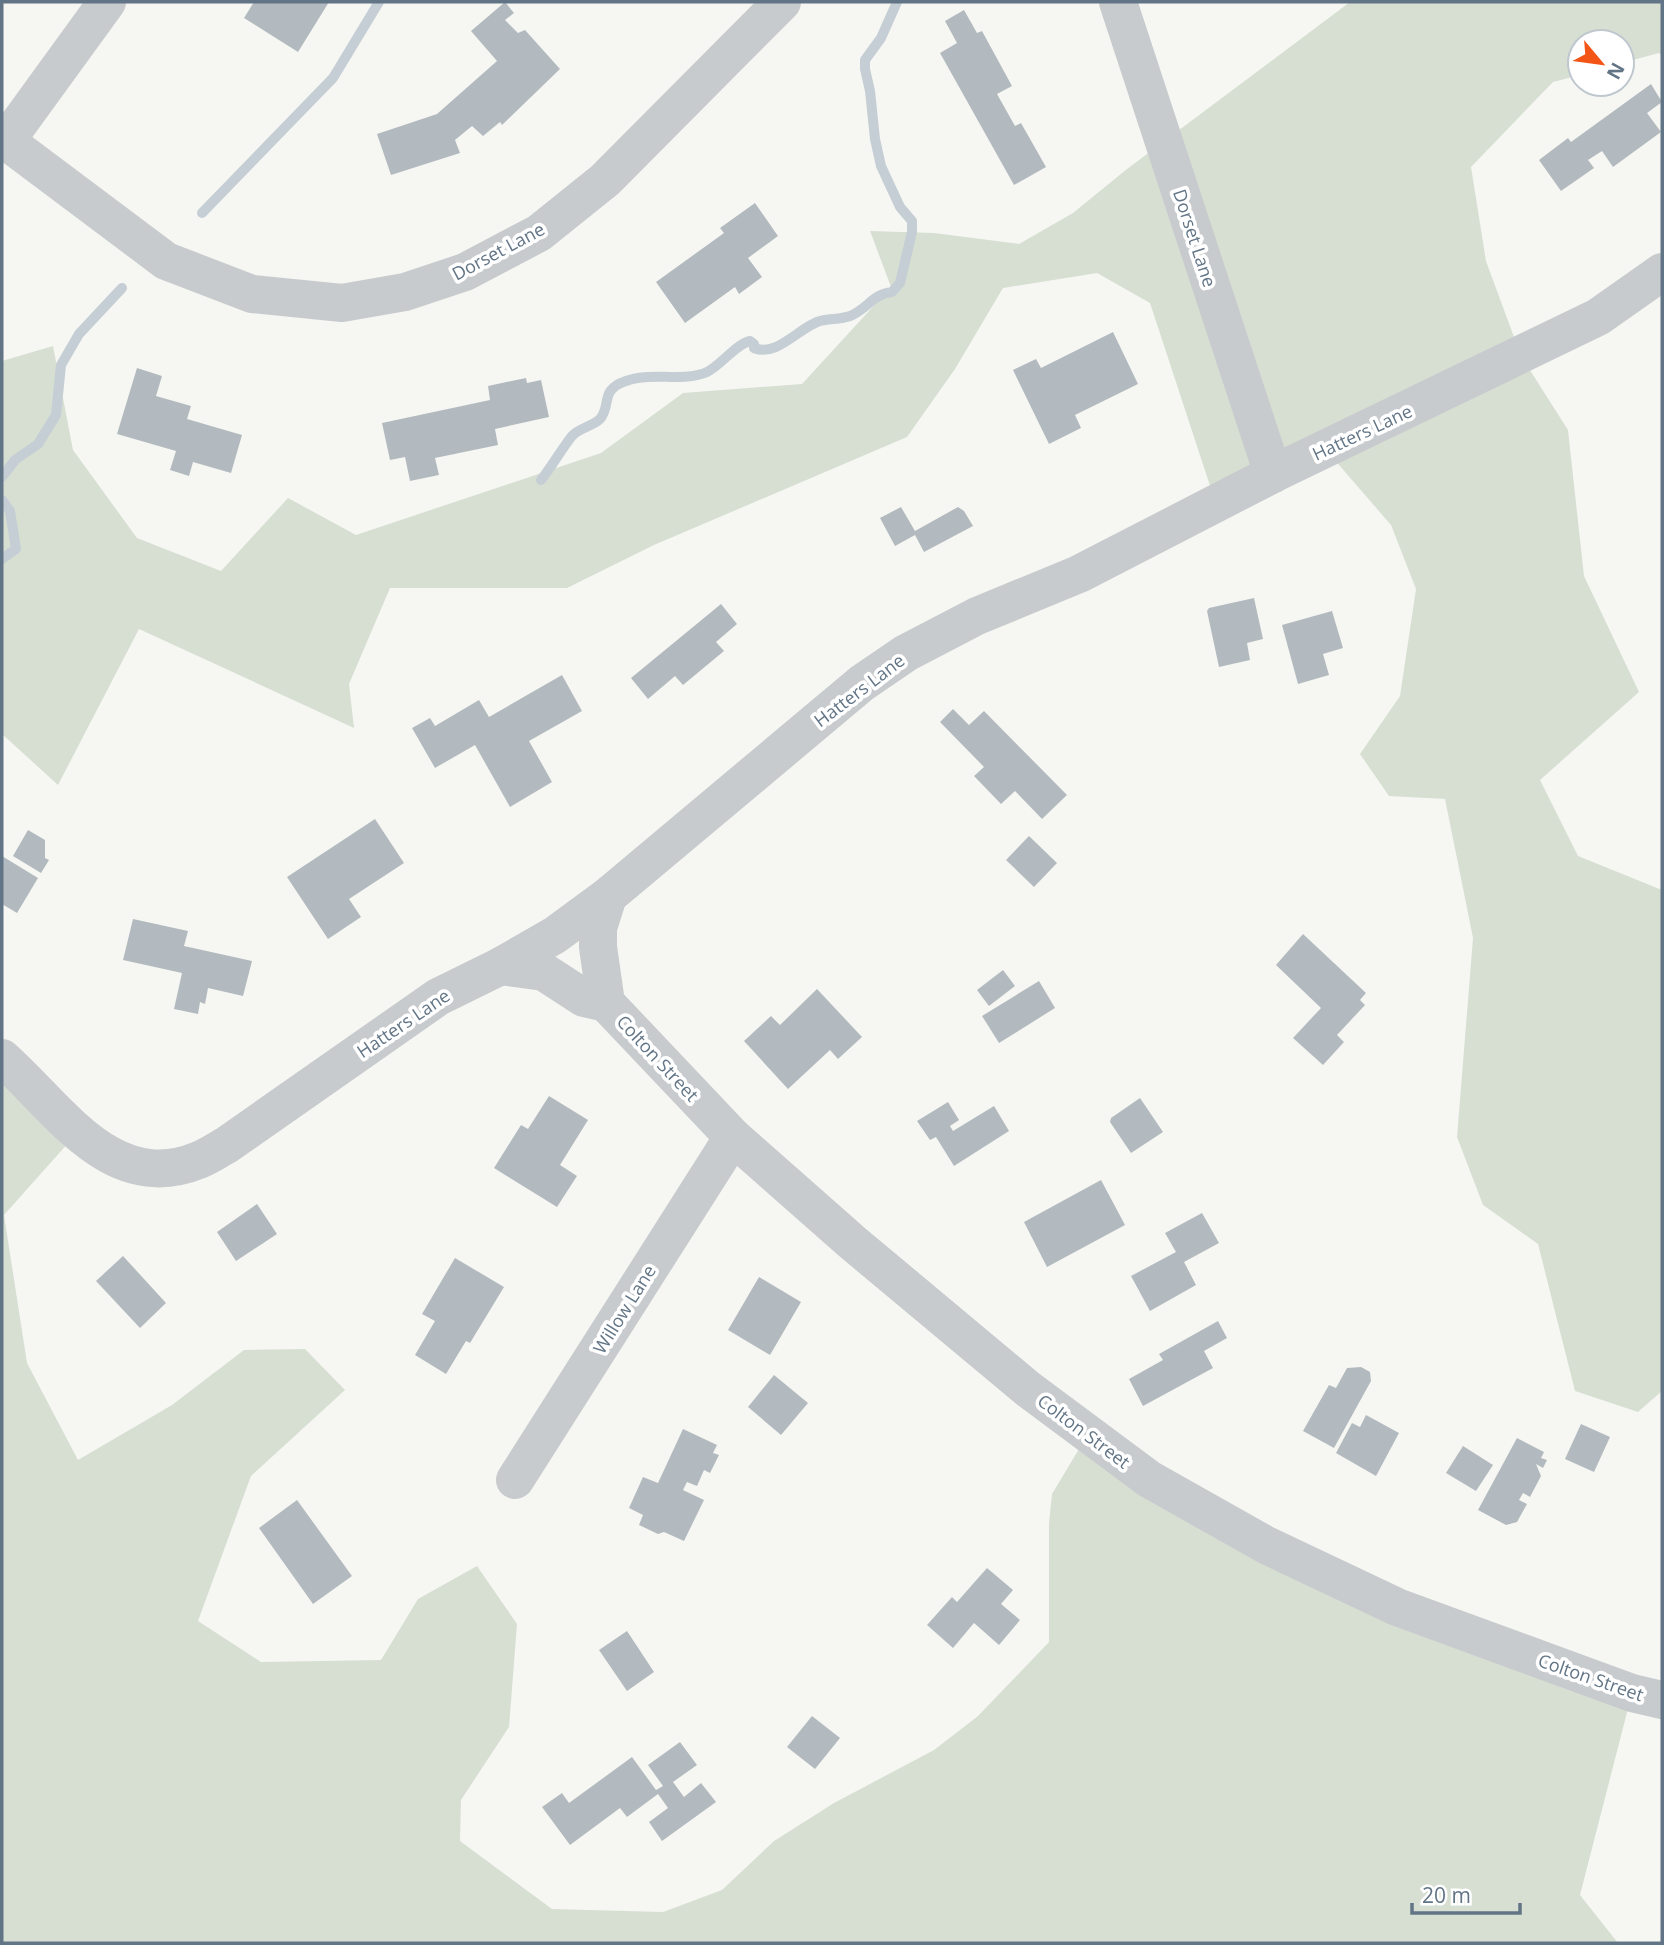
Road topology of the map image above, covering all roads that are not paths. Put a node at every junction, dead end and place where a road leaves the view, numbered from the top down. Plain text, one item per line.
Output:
1 (107, 2) edge
2 (782, 2) edge
3 (1118, 2) edge
4 (4, 139) edge
5 (1662, 272) edge
6 (1273, 474) junction
7 (608, 896) junction
8 (501, 967) junction
9 (606, 1003) junction
10 (2, 1058) edge
11 (733, 1137) junction
12 (515, 1480) dead end
13 (1662, 1700) edge

1 - 4 street, Dorset Lane
2 - 4 street, Dorset Lane
3 - 6 street, Dorset Lane
5 - 6 street, Hatters Lane
6 - 7 street, Hatters Lane
7 - 8 street, Hatters Lane
7 - 9 street, Colton Street
8 - 9 street, Colton Street
8 - 10 street, Hatters Lane
9 - 11 street, Colton Street
11 - 12 street, Willow Lane
11 - 13 street, Colton Street

